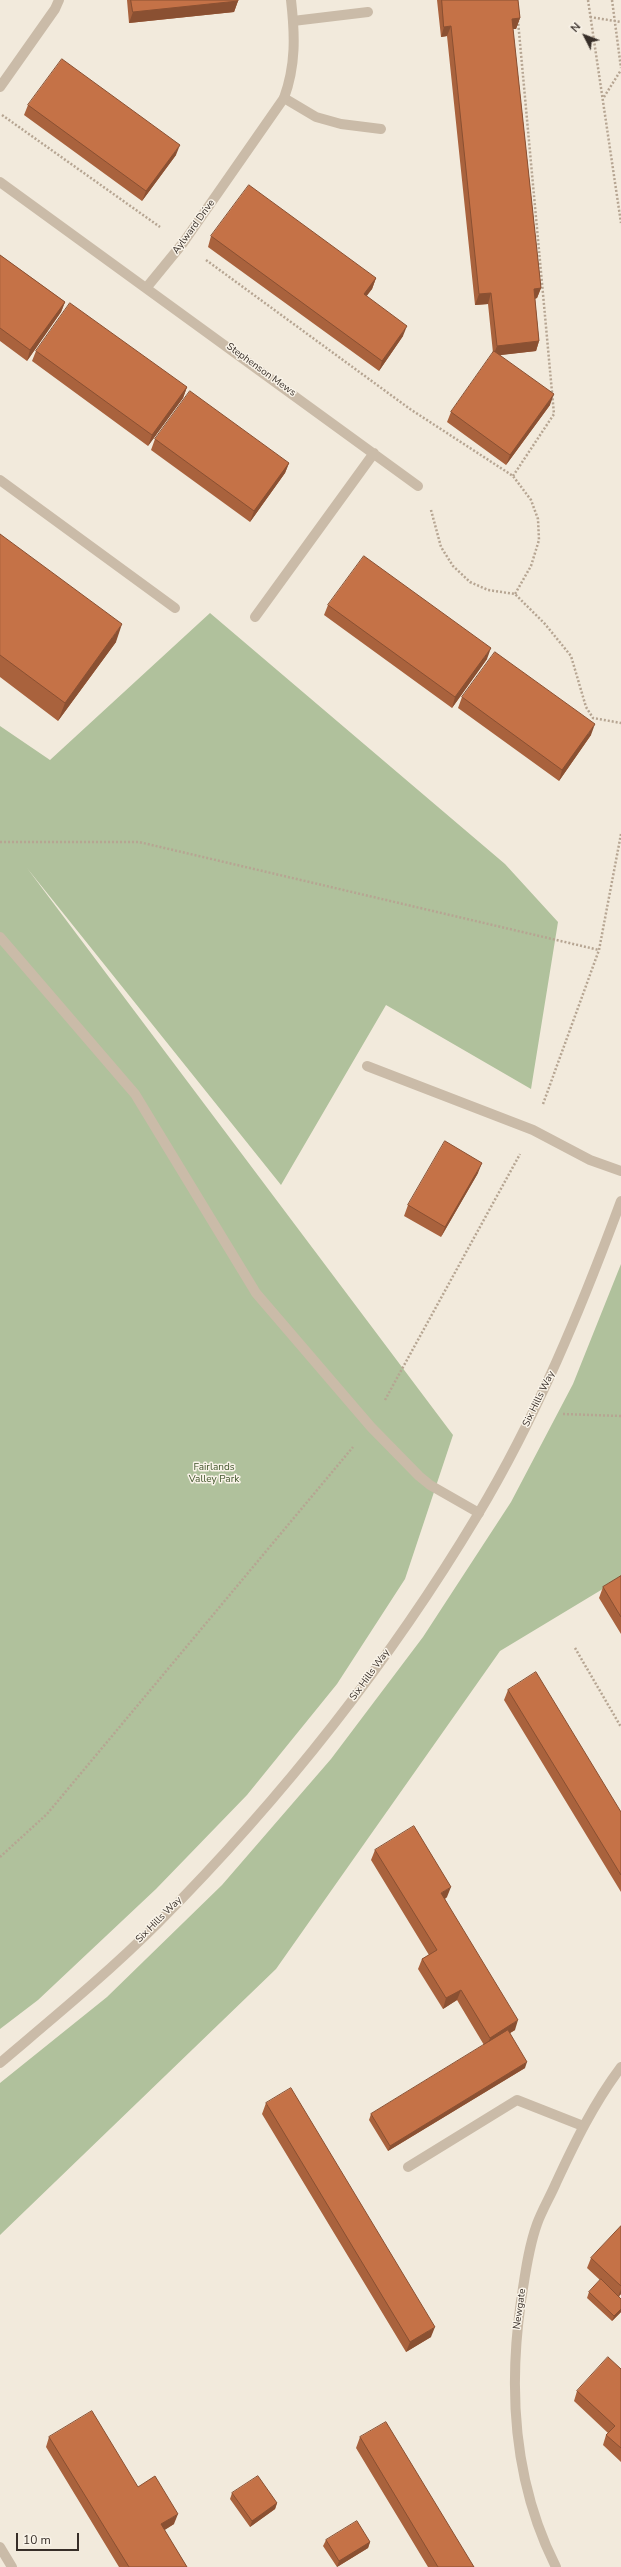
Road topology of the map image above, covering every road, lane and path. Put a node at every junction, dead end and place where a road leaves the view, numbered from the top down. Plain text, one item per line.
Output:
1 (59, 0) edge
2 (291, 0) edge
3 (588, 0) edge
4 (612, 0) edge
5 (368, 12) dead end
6 (517, 16) edge
7 (590, 17) junction
8 (293, 20) junction
9 (615, 21) junction
10 (621, 22) edge
11 (621, 69) edge
12 (0, 87) edge
13 (604, 97) junction
14 (284, 98) junction
15 (0, 114) edge
16 (381, 129) dead end
17 (0, 182) edge
18 (621, 223) edge
19 (183, 243) junction
20 (148, 287) junction
21 (374, 453) junction
22 (513, 476) junction
23 (0, 480) edge
24 (418, 486) joint
25 (515, 594) junction
26 (175, 608) dead end
27 (255, 617) dead end
28 (621, 723) edge
29 (0, 842) edge
30 (0, 937) edge
31 (599, 950) dead end
32 (367, 1066) dead end
33 (621, 1171) edge
34 (621, 1201) edge
35 (532, 1413) junction
36 (621, 1416) edge
37 (479, 1514) junction
38 (575, 1648) dead end
39 (621, 1727) edge
40 (0, 2063) edge
41 (621, 2067) edge
42 (583, 2126) junction
43 (408, 2167) dead end
44 (0, 2547) edge
45 (12, 2567) edge
46 (556, 2567) edge

1 - 12 street
2 - 8 street, Aylward Drive
3 - 7 path
4 - 9 path
5 - 8 street
6 - 22 path
7 - 9 path
7 - 13 path
8 - 14 street, Aylward Drive
9 - 10 path
9 - 11 path
11 - 13 path
13 - 18 path
14 - 16 street
14 - 19 street, Aylward Drive
15 - 19 path
17 - 20 street
19 - 20 street, Aylward Drive
19 - 22 path
20 - 21 street, Stephenson Mews
21 - 24 street, Stephenson Mews
21 - 27 street
22 - 25 path
23 - 26 street
24 - 25 path
25 - 28 path
29 - 31 path
30 - 37 street
32 - 33 street
34 - 35 street, Six Hills Way
35 - 36 path
35 - 37 street, Six Hills Way
37 - 40 street, Six Hills Way
38 - 39 path
41 - 42 street, Newgate
42 - 43 street
42 - 46 street, Newgate
44 - 45 street

